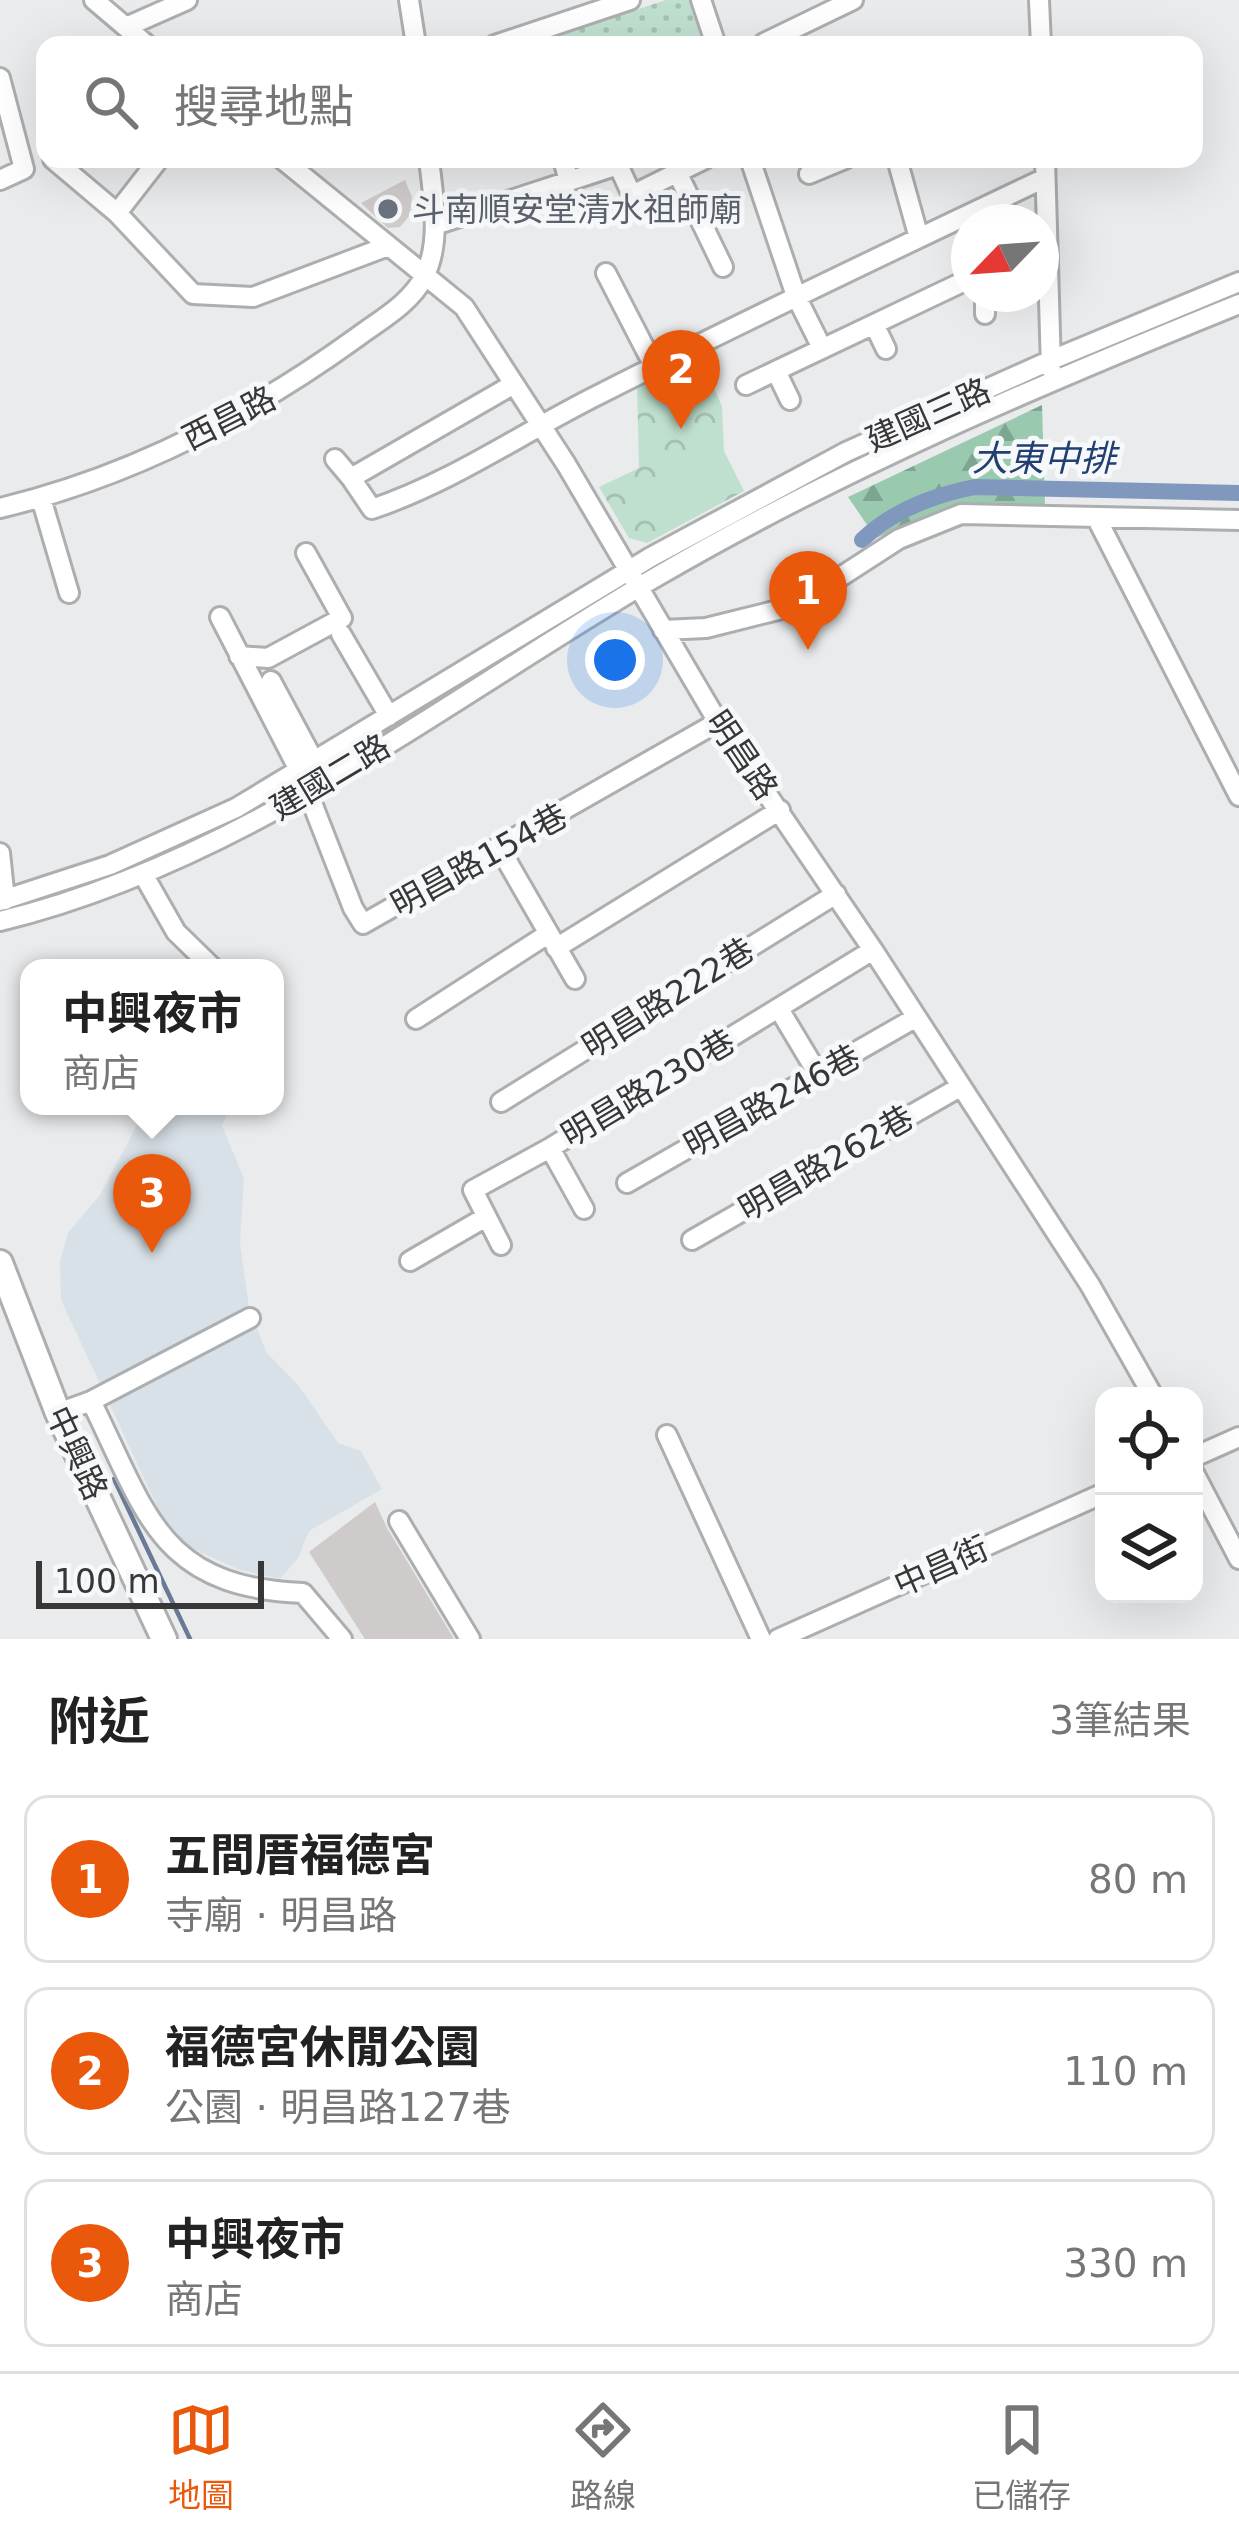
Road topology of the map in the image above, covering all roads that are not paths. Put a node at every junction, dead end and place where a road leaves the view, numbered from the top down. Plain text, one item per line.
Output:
1 (94, 0) edge
2 (187, 0) edge
3 (409, 0) edge
4 (630, 0) edge
5 (701, 0) edge
6 (855, 0) edge
7 (1039, 0) edge
8 (861, 20) dead end
9 (126, 27) junction
10 (136, 36) edge
11 (415, 36) edge
12 (522, 36) edge
13 (713, 36) edge
14 (779, 36) edge
15 (1041, 36) edge
16 (0, 78) edge
17 (36, 166) edge
18 (65, 168) edge
19 (152, 168) edge
20 (293, 168) edge
21 (430, 168) edge
22 (565, 168) edge
23 (609, 168) edge
24 (619, 168) edge
25 (689, 168) edge
26 (753, 168) edge
27 (823, 168) edge
28 (900, 168) edge
29 (1045, 168) edge
30 (24, 170) junction
31 (678, 174) junction
32 (809, 174) dead end
33 (0, 180) edge
34 (569, 182) junction
35 (995, 204) edge
36 (117, 213) junction
37 (436, 224) junction
38 (951, 226) edge
39 (919, 238) junction
40 (388, 246) junction
41 (723, 267) dead end
42 (606, 273) dead end
43 (426, 275) junction
44 (1239, 283) edge
45 (951, 288) edge
46 (796, 296) junction
47 (1239, 304) edge
48 (874, 324) junction
49 (822, 348) junction
50 (886, 349) dead end
51 (654, 366) junction
52 (1051, 370) junction
53 (776, 371) junction
54 (514, 384) junction
55 (746, 385) dead end
56 (790, 400) dead end
57 (540, 424) junction
58 (335, 459) dead end
59 (351, 478) junction
60 (41, 498) junction
61 (0, 508) edge
62 (1097, 519) junction
63 (1239, 520) edge
64 (306, 553) dead end
65 (634, 579) junction
66 (69, 593) dead end
67 (220, 617) dead end
68 (663, 630) junction
69 (341, 634) dead end
70 (239, 656) junction
71 (272, 681) dead end
72 (389, 716) junction
73 (718, 722) junction
74 (307, 775) junction
75 (1239, 796) edge
76 (779, 810) junction
77 (500, 849) junction
78 (0, 854) edge
79 (142, 874) junction
80 (836, 895) junction
81 (3, 901) edge
82 (0, 922) edge
83 (552, 941) junction
84 (873, 950) junction
85 (204, 959) edge
86 (575, 979) dead end
87 (779, 1009) junction
88 (915, 1018) junction
89 (416, 1019) dead end
90 (818, 1074) junction
91 (960, 1087) junction
92 (501, 1102) dead end
93 (550, 1148) junction
94 (627, 1183) dead end
95 (584, 1209) dead end
96 (486, 1217) junction
97 (692, 1240) dead end
98 (501, 1245) dead end
99 (410, 1261) dead end
100 (0, 1263) edge
101 (250, 1318) dead end
102 (1148, 1387) edge
103 (91, 1402) junction
104 (58, 1413) junction
105 (667, 1435) dead end
106 (1239, 1437) edge
107 (1203, 1453) edge
108 (1203, 1491) edge
109 (1100, 1495) edge
110 (399, 1521) dead end
111 (1239, 1559) edge
112 (164, 1639) edge
113 (342, 1639) edge
114 (470, 1639) edge
115 (761, 1639) edge
116 (778, 1639) edge

1 - 9 street
2 - 9 street
3 - 11 street
4 - 12 street
5 - 13 street
6 - 8 street
6 - 14 street
7 - 15 street
9 - 10 street
16 - 30 street
17 - 30 street
18 - 36 street
19 - 36 street
20 - 40 street, 明昌路
21 - 37 street
22 - 34 street
23 - 34 street
24 - 31 street
25 - 31 street
26 - 46 street
27 - 32 street
28 - 39 street
29 - 35 street
29 - 52 street
30 - 33 street
31 - 41 street
34 - 37 street
36 - 40 street
37 - 43 street
38 - 39 street
39 - 46 street
40 - 43 street, 明昌路
42 - 51 street
43 - 54 street, 明昌路
43 - 60 street, 西昌路
44 - 52 street, 建國三路
45 - 48 street
46 - 49 street
46 - 51 street
47 - 52 street, 建國三路
48 - 49 street
48 - 50 street
49 - 53 street
51 - 57 street
52 - 65 street, 建國三路
53 - 55 street
53 - 56 street
54 - 57 street, 明昌路
54 - 59 street
57 - 59 street
57 - 65 street, 明昌路
58 - 59 street
60 - 61 street, 西昌路
60 - 66 street
62 - 63 street
62 - 68 street
62 - 75 street
64 - 70 street
65 - 68 street, 明昌路
65 - 72 street, 建國二路
65 - 74 street, 建國二路
67 - 70 street
68 - 73 street, 明昌路
69 - 72 street
70 - 74 street
71 - 74 street
72 - 74 street, 建國二路
73 - 76 street, 明昌路
73 - 77 street, 明昌路154巷
74 - 77 street, 明昌路154巷
74 - 79 street, 建國二路
74 - 81 street, 建國二路
76 - 80 street, 明昌路
76 - 83 street
77 - 83 street
78 - 81 street
79 - 82 street, 建國二路
79 - 85 street
80 - 84 street, 明昌路
80 - 92 street, 明昌路222巷
83 - 86 street
83 - 89 street
84 - 87 street, 明昌路230巷
84 - 88 street, 明昌路
87 - 90 street
87 - 93 street, 明昌路230巷
88 - 90 street, 明昌路246巷
88 - 91 street, 明昌路
90 - 94 street, 明昌路246巷
91 - 97 street, 明昌路262巷
91 - 102 street, 明昌路
93 - 95 street
93 - 96 street, 明昌路230巷
96 - 98 street
96 - 99 street
100 - 104 main road, 中興路
101 - 103 street
103 - 104 street
103 - 113 street
104 - 112 main road, 中興路
105 - 115 street
106 - 107 street
108 - 111 street
109 - 116 street, 中昌街
110 - 114 street

